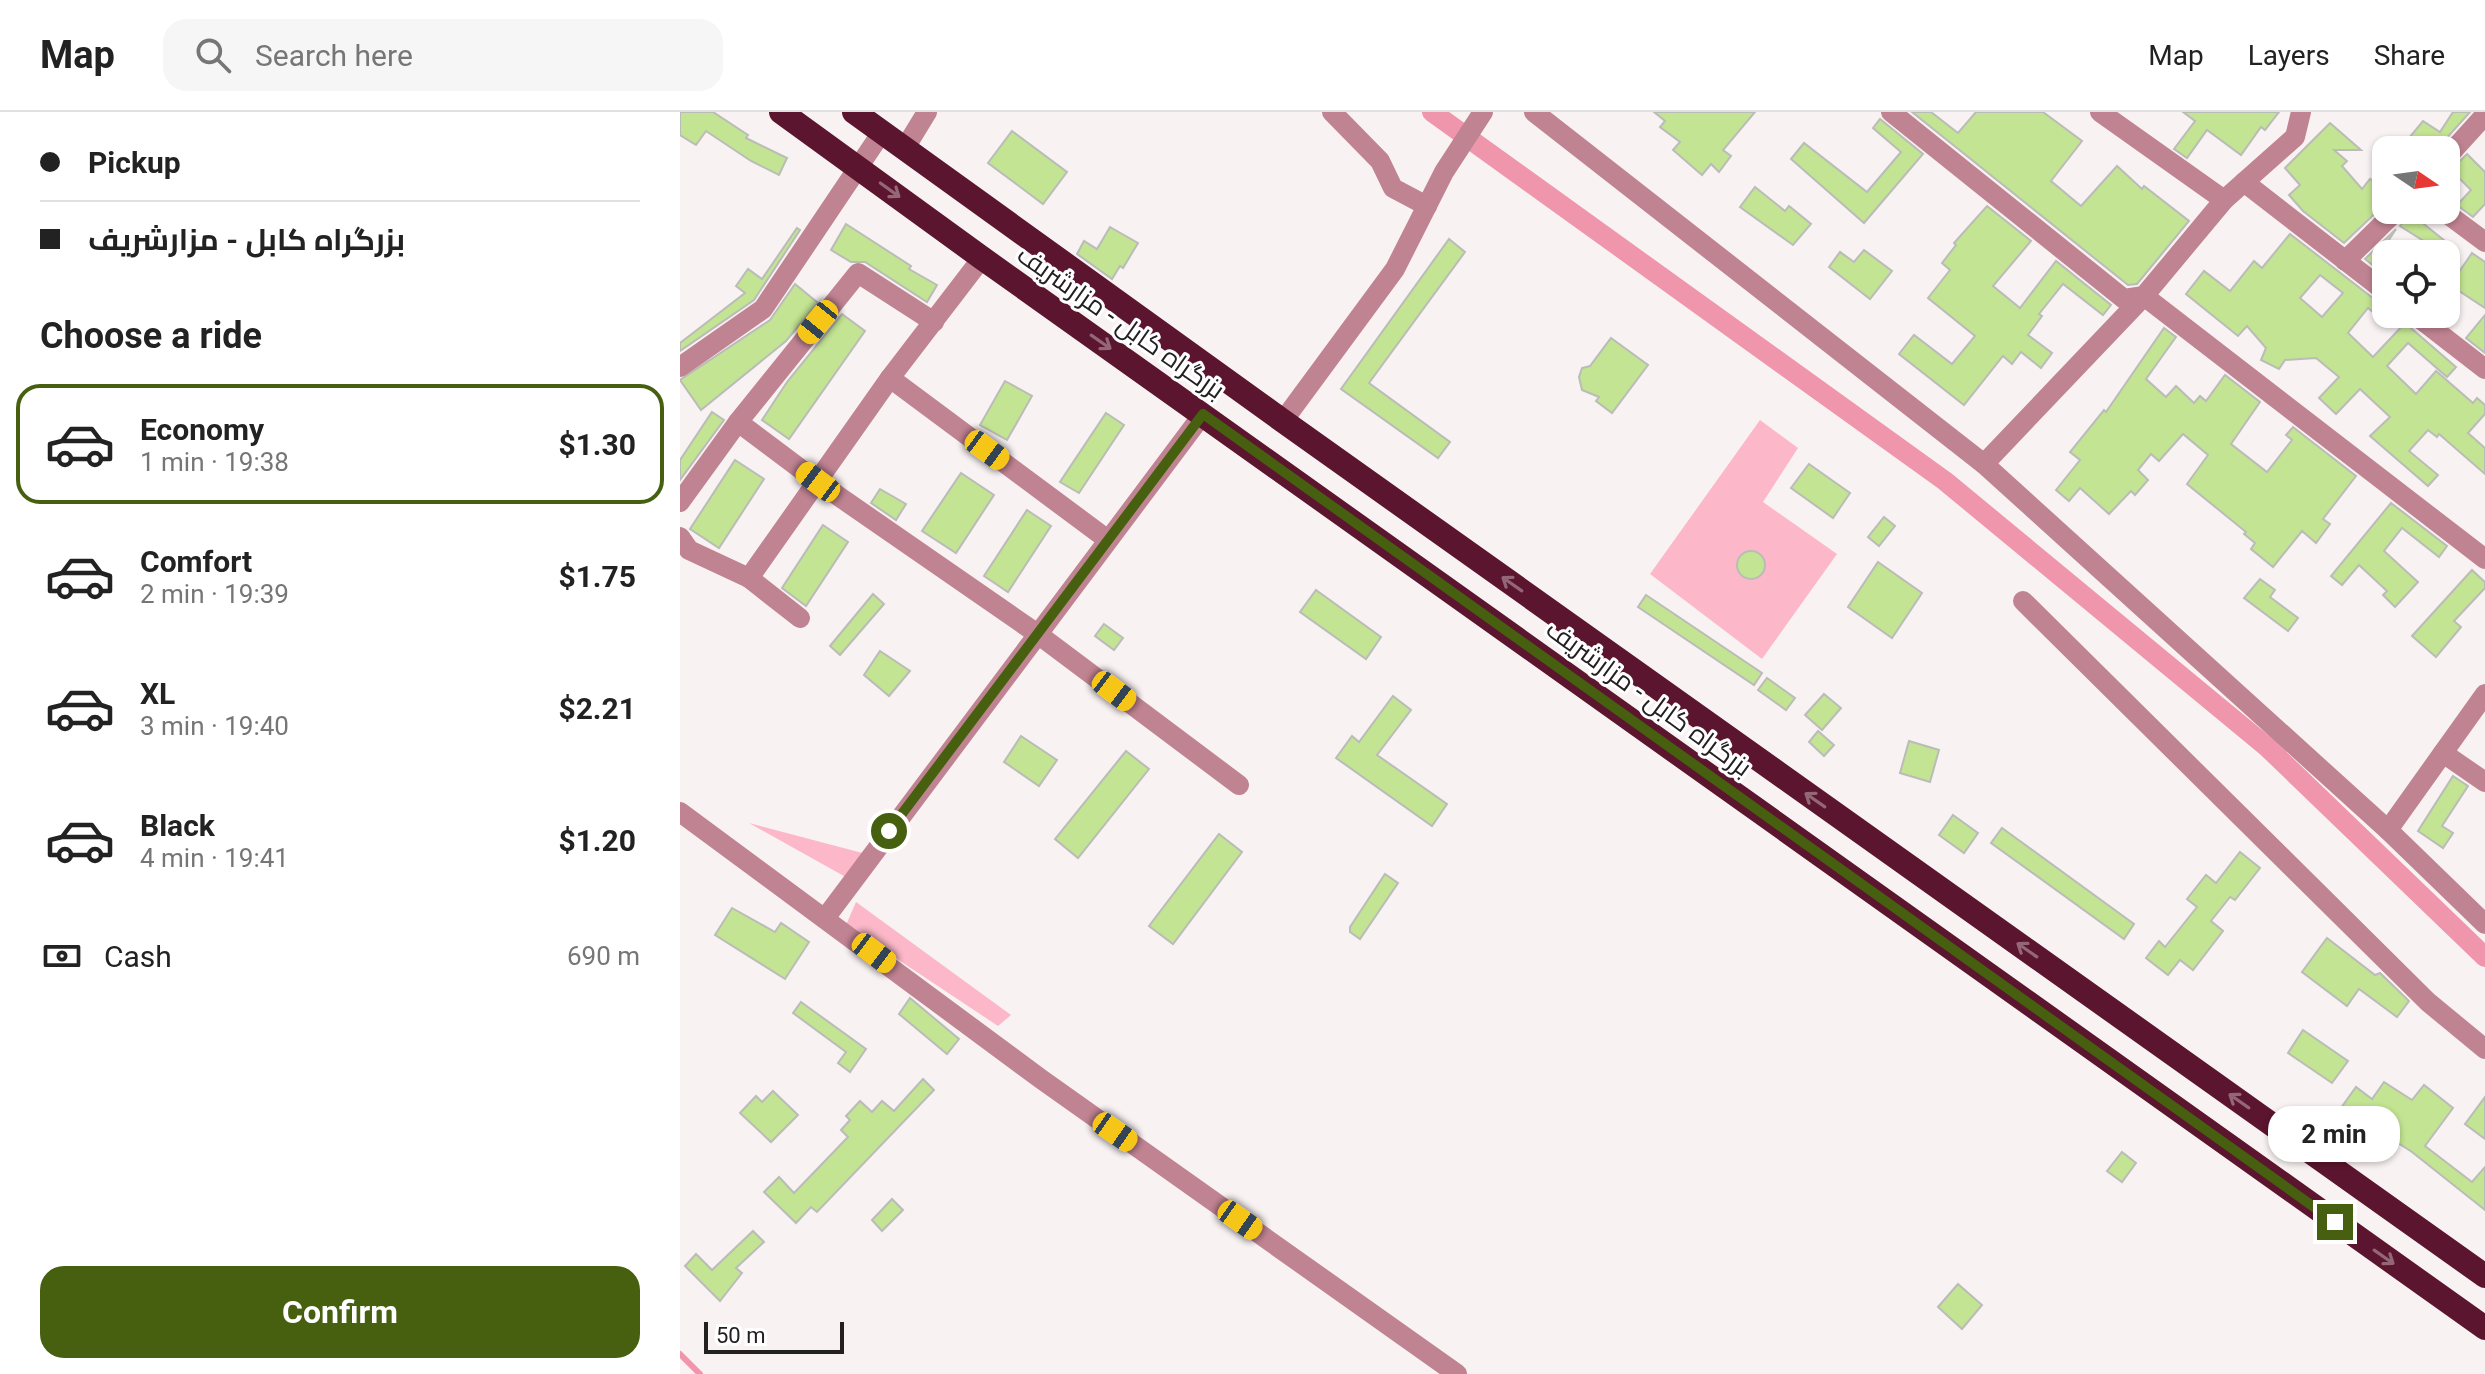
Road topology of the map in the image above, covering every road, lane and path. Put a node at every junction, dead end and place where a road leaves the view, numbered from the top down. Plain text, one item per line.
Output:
1 (781, 112) edge
2 (854, 112) edge
3 (927, 112) edge
4 (1332, 112) edge
5 (1483, 112) edge
6 (1534, 112) edge
7 (1891, 112) edge
8 (2100, 112) edge
9 (2301, 112) edge
10 (2485, 115) edge
11 (882, 132) junction
12 (2460, 143) edge
13 (905, 148) junction
14 (858, 167) junction
15 (2244, 182) junction
16 (2224, 200) junction
17 (1427, 206) junction
18 (2460, 223) edge
19 (2383, 224) edge
20 (2485, 242) edge
21 (982, 258) junction
22 (2345, 261) junction
23 (2372, 281) edge
24 (2144, 296) junction
25 (934, 322) junction
26 (2432, 328) edge
27 (680, 367) edge
28 (2485, 369) edge
29 (890, 378) junction
30 (1203, 414) junction
31 (1283, 421) junction
32 (738, 422) junction
33 (1984, 464) junction
34 (818, 482) junction
35 (680, 502) edge
36 (680, 537) edge
37 (1108, 540) junction
38 (2485, 559) edge
39 (749, 578) junction
40 (2023, 601) dead end
41 (800, 618) dead end
42 (1039, 635) junction
43 (2485, 694) edge
44 (2443, 753) junction
45 (2485, 782) edge
46 (1239, 785) dead end
47 (680, 812) edge
48 (2388, 830) junction
49 (826, 917) junction
50 (2485, 924) edge
51 (2485, 1049) edge
52 (2485, 1276) edge
53 (2485, 1328) edge
54 (1457, 1374) edge

1 - 14 highway, بزرگراه کابل - مزارشریف
2 - 11 highway, بزرگراه کابل - مزارشریف
3 - 13 street
4 - 17 street
5 - 17 street
6 - 33 street
7 - 24 street
8 - 16 street
9 - 15 street
10 - 12 street
11 - 13 highway, بزرگراه کابل - مزارشریف
11 - 14 street
13 - 31 highway, بزرگراه کابل - مزارشریف
14 -> 21 highway, بزرگراه کابل - مزارشریف
14 - 27 street
15 - 16 street
15 - 22 street
16 - 24 street
17 - 31 street
18 - 20 street
19 - 22 street
21 - 25 street
21 -> 30 highway, بزرگراه کابل - مزارشریف
22 - 23 street
24 - 33 street
24 - 38 street
25 - 29 street
25 - 32 street
26 - 28 street
29 - 34 street
29 - 37 street
30 - 37 street
30 -> 53 highway, بزرگراه کابل - مزارشریف
52 -> 31 highway, بزرگراه کابل - مزارشریف
32 - 34 street
32 - 35 street
33 - 48 street
34 - 39 street
34 - 42 street
36 - 39 street
37 - 42 street
39 - 41 street
40 - 51 street
42 - 46 street
42 - 49 street
43 - 44 street
44 - 45 street
44 - 48 street
47 - 49 street
48 - 50 street
49 - 54 street

